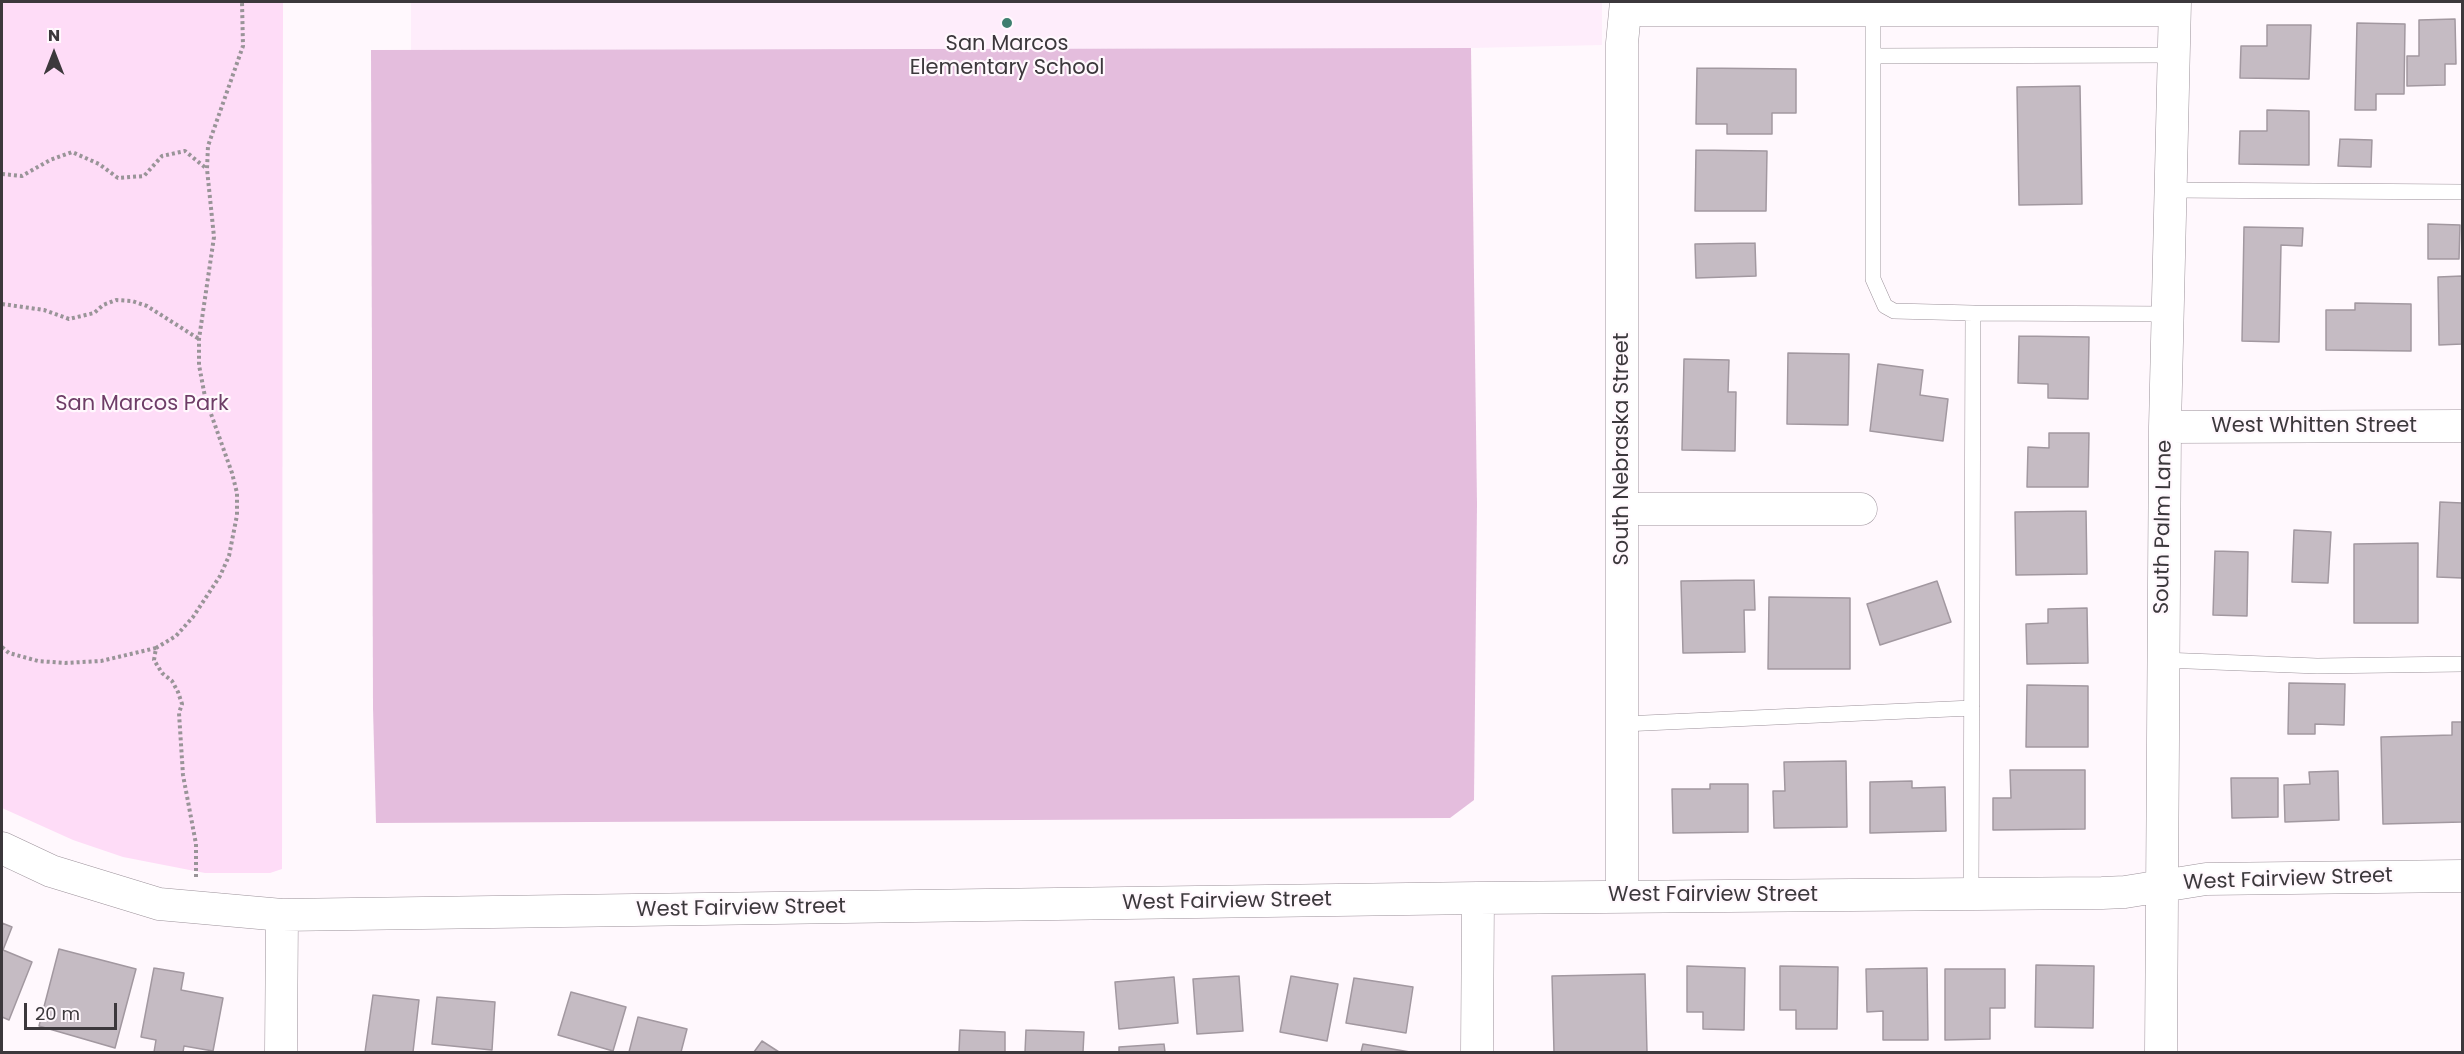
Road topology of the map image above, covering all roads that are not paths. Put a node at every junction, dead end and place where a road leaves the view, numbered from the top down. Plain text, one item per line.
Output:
1 (1626, 6) edge
2 (2174, 6) edge
3 (1873, 10) junction
4 (2174, 55) junction
5 (1873, 56) junction
6 (2170, 190) junction
7 (2463, 192) edge
8 (1973, 313) junction
9 (2168, 314) junction
10 (2463, 426) edge
11 (2165, 427) junction
12 (1623, 509) junction
13 (1861, 509) dead end
14 (2163, 660) junction
15 (2463, 664) edge
16 (1972, 708) junction
17 (1623, 724) junction
18 (2, 848) edge
19 (2463, 876) edge
20 (2161, 886) junction
21 (1971, 894) junction
22 (1623, 897) junction
23 (1478, 898) junction
24 (282, 915) junction
25 (281, 1053) edge
26 (1477, 1053) edge
27 (2161, 1053) edge

1 - 3 street
1 - 12 street, South Nebraska Street
2 - 3 street
2 - 4 street, South Palm Lane
3 - 5 lane
4 - 5 lane
4 - 6 street, South Palm Lane
5 - 8 lane
6 - 7 lane
6 - 9 street, South Palm Lane
8 - 9 lane
8 - 16 lane
9 - 11 street, South Palm Lane
10 - 11 street, West Whitten Street
11 - 14 street, South Palm Lane
12 - 13 street
12 - 17 street, South Nebraska Street
14 - 15 lane
14 - 20 street, South Palm Lane
16 - 17 lane
16 - 21 lane
17 - 22 street, South Nebraska Street
18 - 24 street, West Fairview Street
19 - 20 street, West Fairview Street
20 - 21 street, West Fairview Street
20 - 27 street, South Palm Lane
21 - 22 street, West Fairview Street
22 - 23 street, West Fairview Street
23 - 24 street, West Fairview Street
23 - 26 street
24 - 25 street

